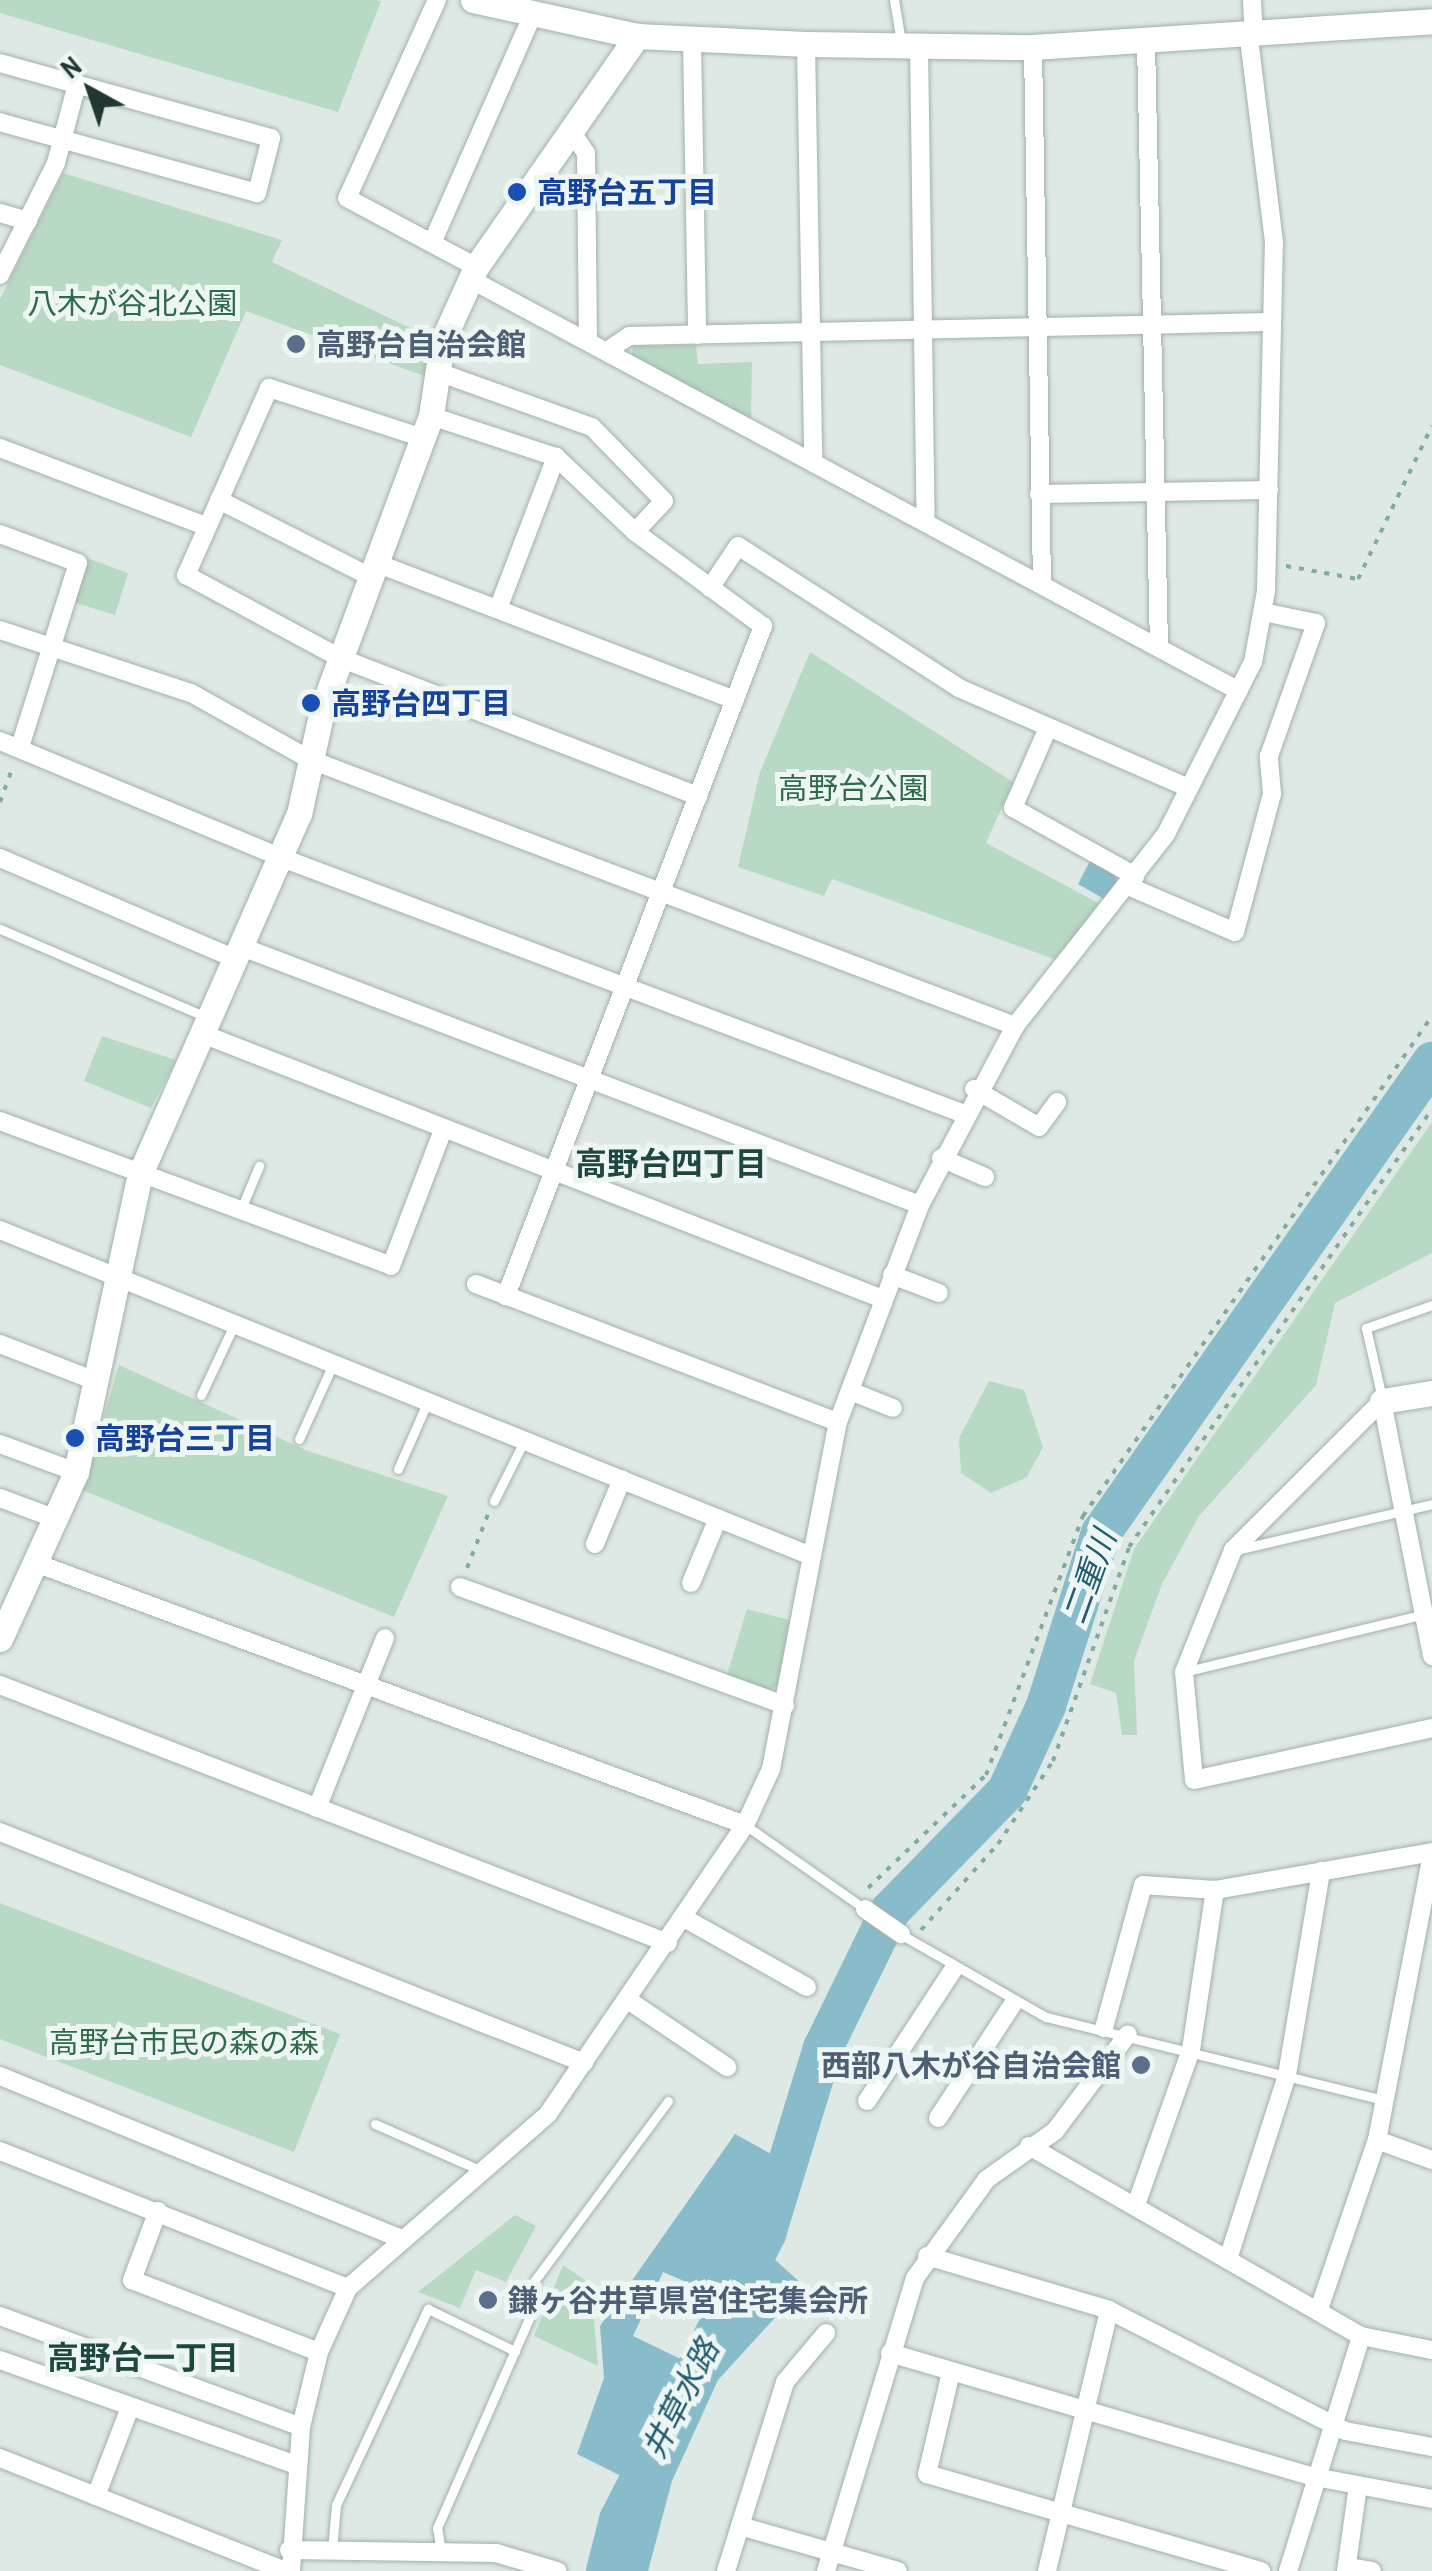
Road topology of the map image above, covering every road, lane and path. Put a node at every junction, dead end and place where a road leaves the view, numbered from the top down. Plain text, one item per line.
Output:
1 (437, 0) edge
2 (473, 0) edge
3 (894, 0) edge
4 (1252, 0) edge
5 (532, 16) junction
6 (1432, 21) edge
7 (637, 36) junction
8 (1252, 37) junction
9 (692, 40) junction
10 (1146, 42) junction
11 (806, 44) junction
12 (910, 45) junction
13 (1033, 47) junction
14 (0, 63) edge
15 (77, 84) junction
16 (0, 122) edge
17 (573, 134) junction
18 (63, 140) junction
19 (0, 212) edge
20 (28, 220) junction
21 (432, 243) junction
22 (473, 273) junction
23 (0, 275) edge
24 (1269, 322) junction
25 (1153, 325) junction
26 (1036, 327) junction
27 (923, 330) junction
28 (809, 332) junction
29 (698, 334) junction
30 (588, 341) junction
31 (607, 351) junction
32 (441, 373) junction
33 (1432, 426) edge
34 (427, 427) junction
35 (0, 448) edge
36 (556, 458) junction
37 (813, 463) junction
38 (1269, 490) junction
39 (1152, 492) junction
40 (1039, 494) junction
41 (219, 500) junction
42 (926, 521) junction
43 (205, 526) junction
44 (635, 532) junction
45 (0, 534) edge
46 (1267, 562) junction
47 (373, 570) junction
48 (1042, 582) junction
49 (710, 588) junction
50 (498, 608) junction
51 (1264, 612) junction
52 (0, 630) edge
53 (52, 646) junction
54 (1159, 646) junction
55 (340, 658) junction
56 (1239, 691) junction
57 (734, 700) junction
58 (1048, 730) junction
59 (0, 741) edge
60 (20, 748) junction
61 (311, 760) junction
62 (1189, 788) junction
63 (698, 796) junction
64 (0, 802) edge
65 (0, 858) edge
66 (282, 858) junction
67 (1132, 881) junction
68 (661, 892) junction
69 (0, 929) edge
70 (239, 953) junction
71 (625, 986) junction
72 (1432, 1016) edge
73 (204, 1025) junction
74 (1014, 1026) junction
75 (589, 1080) junction
76 (974, 1089) junction
77 (1057, 1102) dead end
78 (1432, 1109) edge
79 (962, 1114) junction
80 (0, 1121) edge
81 (443, 1130) junction
82 (941, 1158) junction
83 (259, 1166) dead end
84 (554, 1171) junction
85 (140, 1174) junction
86 (985, 1177) dead end
87 (920, 1205) junction
88 (241, 1211) junction
89 (0, 1230) edge
90 (119, 1273) junction
91 (892, 1275) junction
92 (476, 1284) dead end
93 (939, 1294) dead end
94 (506, 1296) junction
95 (882, 1299) junction
96 (1432, 1305) edge
97 (235, 1321) junction
98 (0, 1344) edge
99 (334, 1361) junction
100 (98, 1382) junction
101 (850, 1390) junction
102 (1432, 1393) edge
103 (202, 1395) dead end
104 (428, 1400) junction
105 (1382, 1401) junction
106 (893, 1408) dead end
107 (838, 1422) junction
108 (299, 1439) dead end
109 (525, 1439) junction
110 (0, 1444) edge
111 (398, 1469) dead end
112 (76, 1472) junction
113 (622, 1478) junction
114 (0, 1498) edge
115 (494, 1501) joint
116 (1432, 1504) edge
117 (1404, 1509) junction
118 (718, 1518) junction
119 (59, 1520) junction
120 (595, 1544) dead end
121 (1233, 1550) junction
122 (809, 1554) junction
123 (41, 1565) junction
124 (690, 1583) dead end
125 (460, 1587) joint
126 (1428, 1614) edge
127 (1, 1634) edge
128 (386, 1638) dead end
129 (1432, 1656) edge
130 (1184, 1672) junction
131 (0, 1685) edge
132 (365, 1685) junction
133 (785, 1705) junction
134 (1432, 1728) edge
135 (318, 1808) junction
136 (746, 1826) junction
137 (0, 1832) edge
138 (1432, 1853) edge
139 (1321, 1870) junction
140 (1215, 1890) junction
141 (859, 1905) junction
142 (684, 1918) junction
143 (906, 1938) junction
144 (668, 1943) junction
145 (953, 1970) junction
146 (807, 1986) dead end
147 (628, 2000) junction
148 (1013, 2004) junction
149 (1104, 2028) junction
150 (1128, 2034) junction
151 (1191, 2050) junction
152 (584, 2063) junction
153 (727, 2067) dead end
154 (1287, 2075) junction
155 (0, 2076) edge
156 (1387, 2100) junction
157 (668, 2101) dead end
158 (868, 2101) dead end
159 (938, 2118) dead end
160 (375, 2124) dead end
161 (1377, 2140) junction
162 (1029, 2146) junction
163 (0, 2151) edge
164 (1432, 2160) edge
165 (482, 2170) junction
166 (1136, 2205) junction
167 (158, 2211) junction
168 (402, 2239) junction
169 (927, 2256) junction
170 (1229, 2256) junction
171 (348, 2288) junction
172 (1319, 2308) junction
173 (1109, 2310) junction
174 (0, 2316) edge
175 (826, 2332) dead end
176 (1361, 2336) junction
177 (1432, 2350) edge
178 (515, 2351) junction
179 (318, 2352) junction
180 (890, 2353) junction
181 (0, 2360) edge
182 (950, 2372) junction
183 (129, 2410) junction
184 (1084, 2410) junction
185 (1330, 2422) junction
186 (301, 2428) junction
187 (1432, 2448) edge
188 (0, 2458) edge
189 (294, 2464) junction
190 (1315, 2477) junction
191 (1358, 2486) junction
192 (96, 2496) junction
193 (1432, 2499) edge
194 (1062, 2510) junction
195 (740, 2526) junction
196 (289, 2550) junction
197 (332, 2550) junction
198 (832, 2551) junction
199 (440, 2552) junction
200 (1346, 2569) edge
201 (288, 2571) edge
202 (557, 2571) edge
203 (726, 2571) edge
204 (826, 2571) edge
205 (898, 2571) edge
206 (1047, 2571) edge
207 (1261, 2571) edge
208 (1288, 2571) edge
209 (1372, 2571) edge

1 - 21 street
2 - 5 street
3 - 12 lane
4 - 8 street
5 - 7 street
5 - 21 street
6 - 8 street
7 - 9 street
7 - 17 street
8 - 10 street
8 - 24 street
9 - 11 street
9 - 29 street
10 - 13 street
10 - 25 street
11 - 12 street
11 - 28 street
12 - 13 street
12 - 27 street
13 - 26 street
14 - 15 street
15 - 18 street
15 - 18 street
16 - 18 street
17 - 22 street
17 - 30 street
18 - 20 street
19 - 20 street
20 - 23 street
21 - 22 street
22 - 30 street
22 - 32 street
24 - 25 street
24 - 38 street
25 - 26 street
25 - 39 street
26 - 27 street
26 - 40 street
27 - 28 street
27 - 42 street
28 - 29 street
28 - 37 street
29 - 31 street
30 - 31 street
31 - 37 street
32 - 34 street
32 - 44 street
33 - 46 path
34 - 36 street
34 - 41 street
34 - 47 street
35 - 43 street
36 - 44 street
36 - 50 street
37 - 42 street
38 - 39 street
38 - 46 street
39 - 40 street
39 - 54 street
40 - 48 street
41 - 43 street
41 - 47 street
42 - 48 street
43 - 55 street
44 - 49 street
45 - 53 street
46 - 51 street
47 - 50 street
47 - 55 street
48 - 54 street
49 - 57 street
49 - 58 street
50 - 57 street
51 - 56 street
51 - 67 street
52 - 53 street
53 - 60 street
53 - 61 street
54 - 56 street
55 - 61 street
55 - 63 street
56 - 62 street
57 - 63 street
58 - 62 street
58 - 67 street
59 - 60 street
60 - 64 path
60 - 66 street
61 - 66 street
61 - 68 street
62 - 67 street
63 - 68 street
65 - 70 street
66 - 70 street
66 - 71 street
67 - 74 street
68 - 71 street
68 - 74 street
69 - 73 lane
70 - 73 street
70 - 75 street
71 - 75 street
71 - 79 street
72 - 141 path
73 - 81 street
73 - 85 street
74 - 76 street
75 - 84 street
75 - 87 street
76 - 77 street
76 - 79 street
78 - 143 path
79 - 82 street
80 - 85 street
81 - 84 street
81 - 88 street
82 - 86 street
82 - 87 street
83 - 88 lane
84 - 94 street
84 - 95 street
85 - 88 street
85 - 90 street
87 - 91 street
89 - 90 street
90 - 97 street
90 - 100 street
91 - 93 street
91 - 95 street
92 - 94 street
94 - 107 street
95 - 101 street
96 - 105 lane
97 - 99 street
97 - 103 lane
98 - 100 street
99 - 104 street
99 - 108 lane
100 - 112 street
101 - 106 street
101 - 107 street
102 - 105 street
104 - 109 street
104 - 111 lane
105 - 117 street
105 - 121 street
107 - 122 street
109 - 113 street
109 - 115 lane
110 - 112 street
112 - 119 street
113 - 118 street
113 - 120 street
114 - 119 street
115 - 125 path
116 - 117 lane
117 - 121 lane
117 - 126 street
118 - 122 street
118 - 124 street
119 - 123 street
121 - 130 street
122 - 133 street
123 - 127 street
123 - 132 street
125 - 133 street
126 - 129 street
126 - 130 lane
128 - 132 street
130 - 134 street
131 - 135 street
132 - 135 street
132 - 136 street
133 - 136 street
135 - 144 street
136 - 141 lane
136 - 142 street
137 - 152 street
138 - 139 street
138 - 156 street
139 - 140 street
139 - 154 street
140 - 149 street
140 - 151 street
141 - 143 street
142 - 144 street
142 - 146 street
143 - 145 lane
144 - 147 street
145 - 148 lane
145 - 158 street
147 - 152 street
147 - 153 street
148 - 149 lane
148 - 159 street
149 - 150 lane
150 - 151 lane
150 - 162 street
151 - 154 lane
151 - 166 street
152 - 165 street
154 - 156 lane
154 - 170 street
155 - 168 street
156 - 161 street
157 - 178 lane
160 - 165 lane
161 - 164 street
161 - 172 street
162 - 166 street
162 - 169 street
163 - 167 street
165 - 168 street
166 - 170 street
167 - 171 street
167 - 179 street
168 - 171 street
169 - 173 street
169 - 180 street
170 - 172 street
171 - 179 street
172 - 176 street
173 - 184 street
173 - 185 street
174 - 186 street
175 - 195 street
176 - 177 street
176 - 185 street
178 - 197 lane
178 - 199 lane
179 - 186 street
180 - 182 street
180 - 198 street
181 - 183 street
182 - 184 street
182 - 194 street
183 - 189 street
183 - 192 street
184 - 190 street
184 - 194 street
185 - 187 street
185 - 190 street
186 - 189 street
188 - 192 street
189 - 196 street
190 - 191 street
190 - 208 street
191 - 193 street
191 - 200 street
192 - 201 street
194 - 206 street
194 - 207 street
195 - 198 street
195 - 203 street
196 - 197 street
196 - 201 street
197 - 199 street
198 - 204 street
198 - 205 street
199 - 202 street
200 - 209 street

